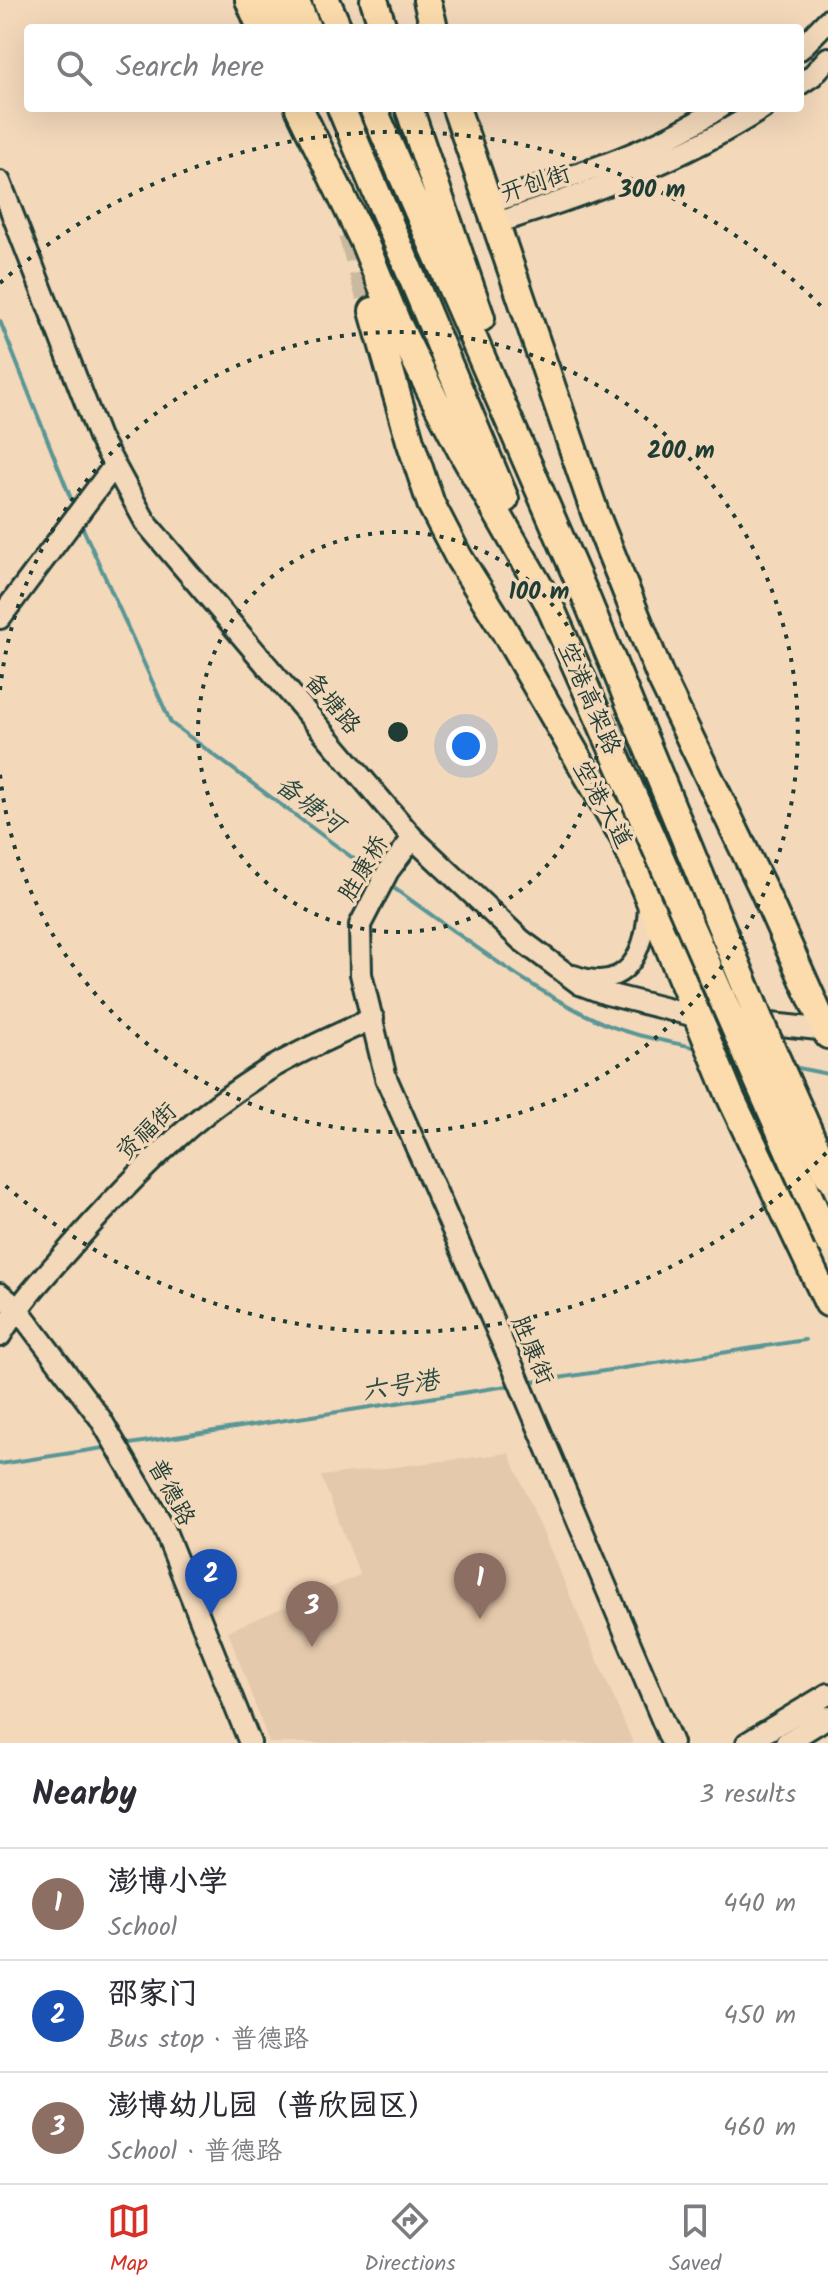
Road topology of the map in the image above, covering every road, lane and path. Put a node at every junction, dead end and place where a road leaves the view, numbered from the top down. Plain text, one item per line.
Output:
1 (249, 0) edge
2 (255, 0) edge
3 (273, 0) edge
4 (295, 0) edge
5 (326, 0) edge
6 (374, 0) edge
7 (427, 0) edge
8 (828, 20) edge
9 (261, 24) edge
10 (262, 24) edge
11 (282, 24) edge
12 (305, 24) edge
13 (336, 24) edge
14 (382, 24) edge
15 (433, 24) edge
16 (804, 45) edge
17 (828, 58) edge
18 (804, 81) edge
19 (301, 112) edge
20 (343, 112) edge
21 (375, 112) edge
22 (410, 112) edge
23 (457, 112) edge
24 (713, 112) edge
25 (757, 112) edge
26 (0, 182) edge
27 (492, 213) junction
28 (373, 311) tunnel mouth
29 (114, 466) junction
30 (585, 595) junction
31 (548, 602) junction
32 (0, 618) edge
33 (413, 838) junction
34 (647, 896) junction
35 (558, 969) junction
36 (361, 974) joint
37 (373, 1018) junction
38 (699, 1025) junction
39 (828, 1032) edge
40 (828, 1175) edge
41 (828, 1240) edge
42 (0, 1294) edge
43 (828, 1303) edge
44 (17, 1308) junction
45 (0, 1336) edge
46 (828, 1694) edge
47 (828, 1717) edge
48 (250, 1743) edge
49 (672, 1743) edge
50 (747, 1743) edge
51 (786, 1743) edge

1 - 9 main road
2 - 10 main road
3 - 11 main road
4 - 12 main road
5 - 13 main road
6 - 14 main road
7 - 15 main road
8 - 16 street
17 - 18 street
19 - 31 main road
20 - 31 main road, 空港高架路
21 - 30 main road, 空港高架路
22 - 30 main road
23 - 27 main road
24 - 27 street, 开创街
25 - 27 street, 开创街
26 - 29 street, 备塘路
27 - 39 main road
28 - 34 main road, 空港大道
29 - 32 street
29 - 33 street, 备塘路
30 - 40 main road, 空港高架路, bridge
31 - 41 main road, 空港高架路, bridge
33 - 35 street, 备塘路
33 - 36 street, 胜康桥
34 - 35 street
34 - 38 main road, 空港大道
35 - 38 street, 备塘路
36 - 37 street, 胜康街
37 - 44 street, 资福街
37 - 49 street, 胜康街
38 - 39 street, 备塘路
38 - 43 main road, 空港大道
42 - 44 street, 普德路
44 - 45 street, 资福街
44 - 48 street, 普德路
46 - 50 street
47 - 51 street

